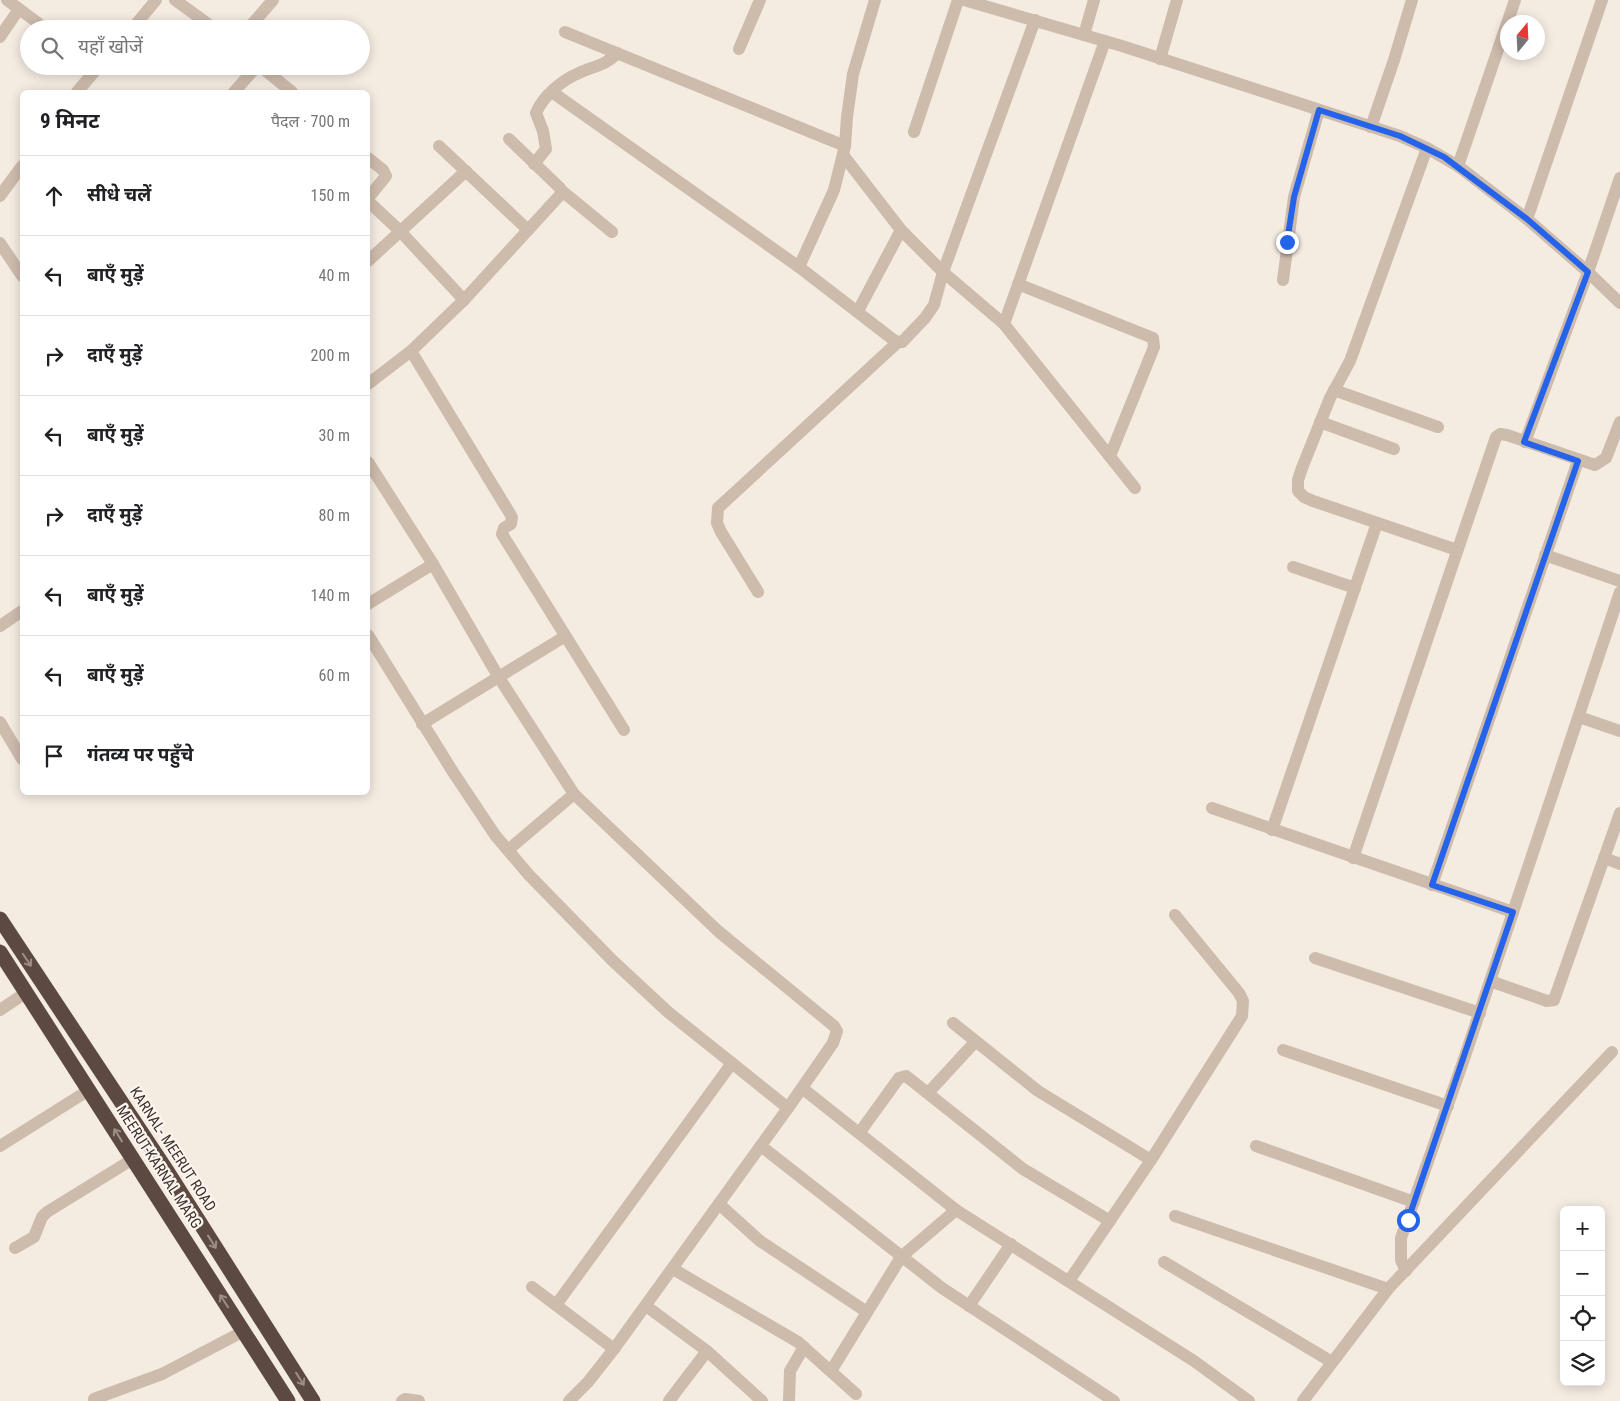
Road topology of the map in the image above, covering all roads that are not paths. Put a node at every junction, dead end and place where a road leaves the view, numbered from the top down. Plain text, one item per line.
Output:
1 (7, 0) edge
2 (156, 0) edge
3 (175, 0) edge
4 (273, 0) edge
5 (760, 0) edge
6 (875, 0) edge
7 (958, 0) edge
8 (964, 0) edge
9 (1094, 0) edge
10 (1177, 0) edge
11 (1412, 0) edge
12 (1515, 0) edge
13 (1602, 0) edge
14 (1006, 6) edge
15 (19, 9) junction
16 (34, 20) edge
17 (139, 20) edge
18 (202, 20) edge
19 (256, 20) edge
20 (1035, 20) junction
21 (564, 32) dead end
22 (1084, 35) junction
23 (0, 37) edge
24 (1105, 41) junction
25 (739, 49) dead end
26 (617, 53) junction
27 (1160, 59) junction
28 (91, 75) edge
29 (250, 75) edge
30 (270, 75) edge
31 (79, 90) edge
32 (236, 90) edge
33 (289, 90) edge
34 (552, 92) junction
35 (1319, 110) junction
36 (1371, 127) junction
37 (914, 132) dead end
38 (509, 139) dead end
39 (439, 146) dead end
40 (1427, 148) junction
41 (844, 150) junction
42 (370, 160) edge
43 (534, 164) junction
44 (1458, 166) junction
45 (20, 169) edge
46 (466, 171) junction
47 (1620, 178) edge
48 (562, 191) junction
49 (0, 196) edge
50 (370, 196) edge
51 (370, 203) edge
52 (1527, 219) junction
53 (528, 230) junction
54 (901, 230) junction
55 (400, 231) junction
56 (612, 232) dead end
57 (0, 244) edge
58 (370, 259) edge
59 (799, 267) junction
60 (943, 272) junction
61 (1588, 272) junction
62 (20, 273) edge
63 (1283, 280) dead end
64 (1018, 284) junction
65 (464, 300) junction
66 (1620, 303) edge
67 (858, 310) junction
68 (1004, 324) junction
69 (898, 342) junction
70 (412, 351) junction
71 (370, 382) edge
72 (1334, 390) junction
73 (1320, 422) junction
74 (1620, 422) edge
75 (1438, 426) dead end
76 (1524, 442) junction
77 (1394, 449) dead end
78 (1110, 456) junction
79 (1578, 461) junction
80 (370, 465) edge
81 (1135, 488) dead end
82 (1378, 523) junction
83 (1457, 550) junction
84 (1545, 556) junction
85 (433, 564) junction
86 (1293, 567) dead end
87 (1620, 581) edge
88 (1355, 588) junction
89 (758, 592) dead end
90 (1620, 592) edge
91 (370, 603) edge
92 (20, 612) edge
93 (0, 626) edge
94 (564, 637) junction
95 (370, 638) edge
96 (498, 676) junction
97 (1579, 717) junction
98 (0, 722) edge
99 (422, 724) junction
100 (624, 730) dead end
101 (1620, 731) edge
102 (20, 756) edge
103 (574, 794) junction
104 (1212, 808) dead end
105 (1620, 813) edge
106 (1272, 830) junction
107 (508, 850) junction
108 (1353, 858) junction
109 (1604, 858) junction
110 (1620, 864) edge
111 (1432, 885) junction
112 (1513, 912) junction
113 (1175, 915) dead end
114 (0, 920) edge
115 (0, 952) edge
116 (1315, 958) dead end
117 (1490, 981) junction
118 (27, 992) junction
119 (0, 1010) edge
120 (1480, 1013) junction
121 (953, 1024) dead end
122 (975, 1042) junction
123 (1283, 1050) dead end
124 (1612, 1052) dead end
125 (732, 1063) junction
126 (802, 1088) junction
127 (89, 1090) junction
128 (928, 1093) junction
129 (1448, 1106) junction
130 (788, 1108) junction
131 (860, 1132) junction
132 (0, 1146) edge
133 (761, 1146) junction
134 (1256, 1146) dead end
135 (133, 1159) junction
136 (1151, 1160) junction
137 (1414, 1202) junction
138 (719, 1204) junction
139 (956, 1210) junction
140 (1175, 1216) dead end
141 (1110, 1222) junction
142 (1011, 1244) junction
143 (15, 1248) dead end
144 (901, 1257) junction
145 (1164, 1262) dead end
146 (674, 1269) junction
147 (1406, 1271) junction
148 (1069, 1281) junction
149 (532, 1287) dead end
150 (1388, 1289) junction
151 (556, 1305) junction
152 (646, 1306) junction
153 (969, 1306) junction
154 (867, 1312) junction
155 (244, 1332) junction
156 (804, 1347) junction
157 (614, 1349) junction
158 (707, 1351) junction
159 (1332, 1362) junction
160 (831, 1371) junction
161 (856, 1394) dead end
162 (94, 1399) dead end
163 (288, 1401) edge
164 (313, 1401) edge
165 (402, 1401) edge
166 (419, 1401) edge
167 (569, 1401) edge
168 (669, 1401) edge
169 (762, 1401) edge
170 (789, 1401) edge
171 (1114, 1401) edge
172 (1249, 1401) edge
173 (1304, 1401) edge

1 - 15 street
2 - 17 street
3 - 18 street
4 - 19 street
5 - 25 street
6 - 41 street
7 - 37 street
8 - 14 street
9 - 22 street
10 - 27 street
11 - 36 street
12 - 44 street
13 - 52 street
14 - 20 street
15 - 16 street
15 - 23 street
20 - 22 street
20 - 60 street
21 - 26 street
22 - 24 street
24 - 27 street
24 - 64 street
26 - 34 street
26 - 41 street
27 - 35 street
28 - 31 street
29 - 32 street
30 - 33 street
34 - 43 street
34 - 59 street
35 - 36 street
35 - 63 street
36 - 40 street
38 - 43 street
39 - 46 street
40 - 44 street
40 - 72 street
41 - 54 street
41 - 59 street
42 - 50 street
43 - 48 street
44 - 52 street
45 - 49 street
46 - 53 street
46 - 55 street
47 - 61 street
48 - 53 street
48 - 56 street
51 - 55 street
52 - 61 street
53 - 65 street
54 - 60 street
54 - 67 street
55 - 58 street
55 - 65 street
57 - 62 street
59 - 67 street
60 - 68 street
60 - 69 street
61 - 66 street
61 - 76 street
64 - 68 street
64 - 78 street
65 - 70 street
67 - 69 street
68 - 78 street
69 - 89 street
70 - 71 street
70 - 94 street
72 - 73 street
72 - 75 street
73 - 77 street
73 - 82 street
74 - 79 street
76 - 79 street
76 - 83 street
78 - 81 street
79 - 84 street
80 - 85 street
82 - 83 street
82 - 88 street
83 - 108 street
84 - 87 street
84 - 111 street
85 - 91 street
85 - 96 street
86 - 88 street
88 - 106 street
90 - 97 street
92 - 93 street
94 - 96 street
94 - 100 street
95 - 99 street
96 - 99 street
96 - 103 street
97 - 101 street
97 - 112 street
98 - 102 street
99 - 107 street
103 - 107 street
103 - 126 street
104 - 106 street
105 - 109 street
106 - 108 street
107 - 125 street
108 - 111 street
109 - 110 street
109 - 117 street
111 - 112 street
112 - 117 street
113 - 136 street
114 -> 164 highway, KARNAL- MEERUT ROAD
115 - 118 highway, MEERUT-KARNAL MARG
116 - 120 street
117 - 120 street
118 - 119 street
118 - 127 highway, MEERUT-KARNAL MARG
120 - 129 street
121 - 122 street
122 - 128 street
122 - 136 street
123 - 129 street
124 - 147 street
125 - 130 street
125 - 151 street
126 - 130 street
126 - 131 street
127 - 132 street
135 -> 127 highway, MEERUT-KARNAL MARG
128 - 131 street
128 - 141 street
129 - 137 street
130 - 133 street
131 - 139 street
133 - 138 street
133 - 144 street
134 - 137 street
135 - 143 street
155 -> 135 highway, MEERUT-KARNAL MARG
136 - 141 street
137 - 147 street
138 - 146 street
138 - 154 street
139 - 142 street
139 - 144 street
140 - 150 street
141 - 148 street
142 - 148 street
142 - 153 street
144 - 153 street
144 - 154 street
145 - 159 street
146 - 152 street
146 - 156 street
147 - 150 street
148 - 172 street
149 - 151 street
150 - 159 street
151 - 157 street
152 - 157 street
152 - 158 street
153 - 171 street
154 - 160 street
155 - 162 street
155 - 163 highway, MEERUT-KARNAL MARG
156 - 160 street
156 - 170 street
157 - 167 street
158 - 168 street
158 - 169 street
159 - 173 street
160 - 161 street
165 - 166 street

